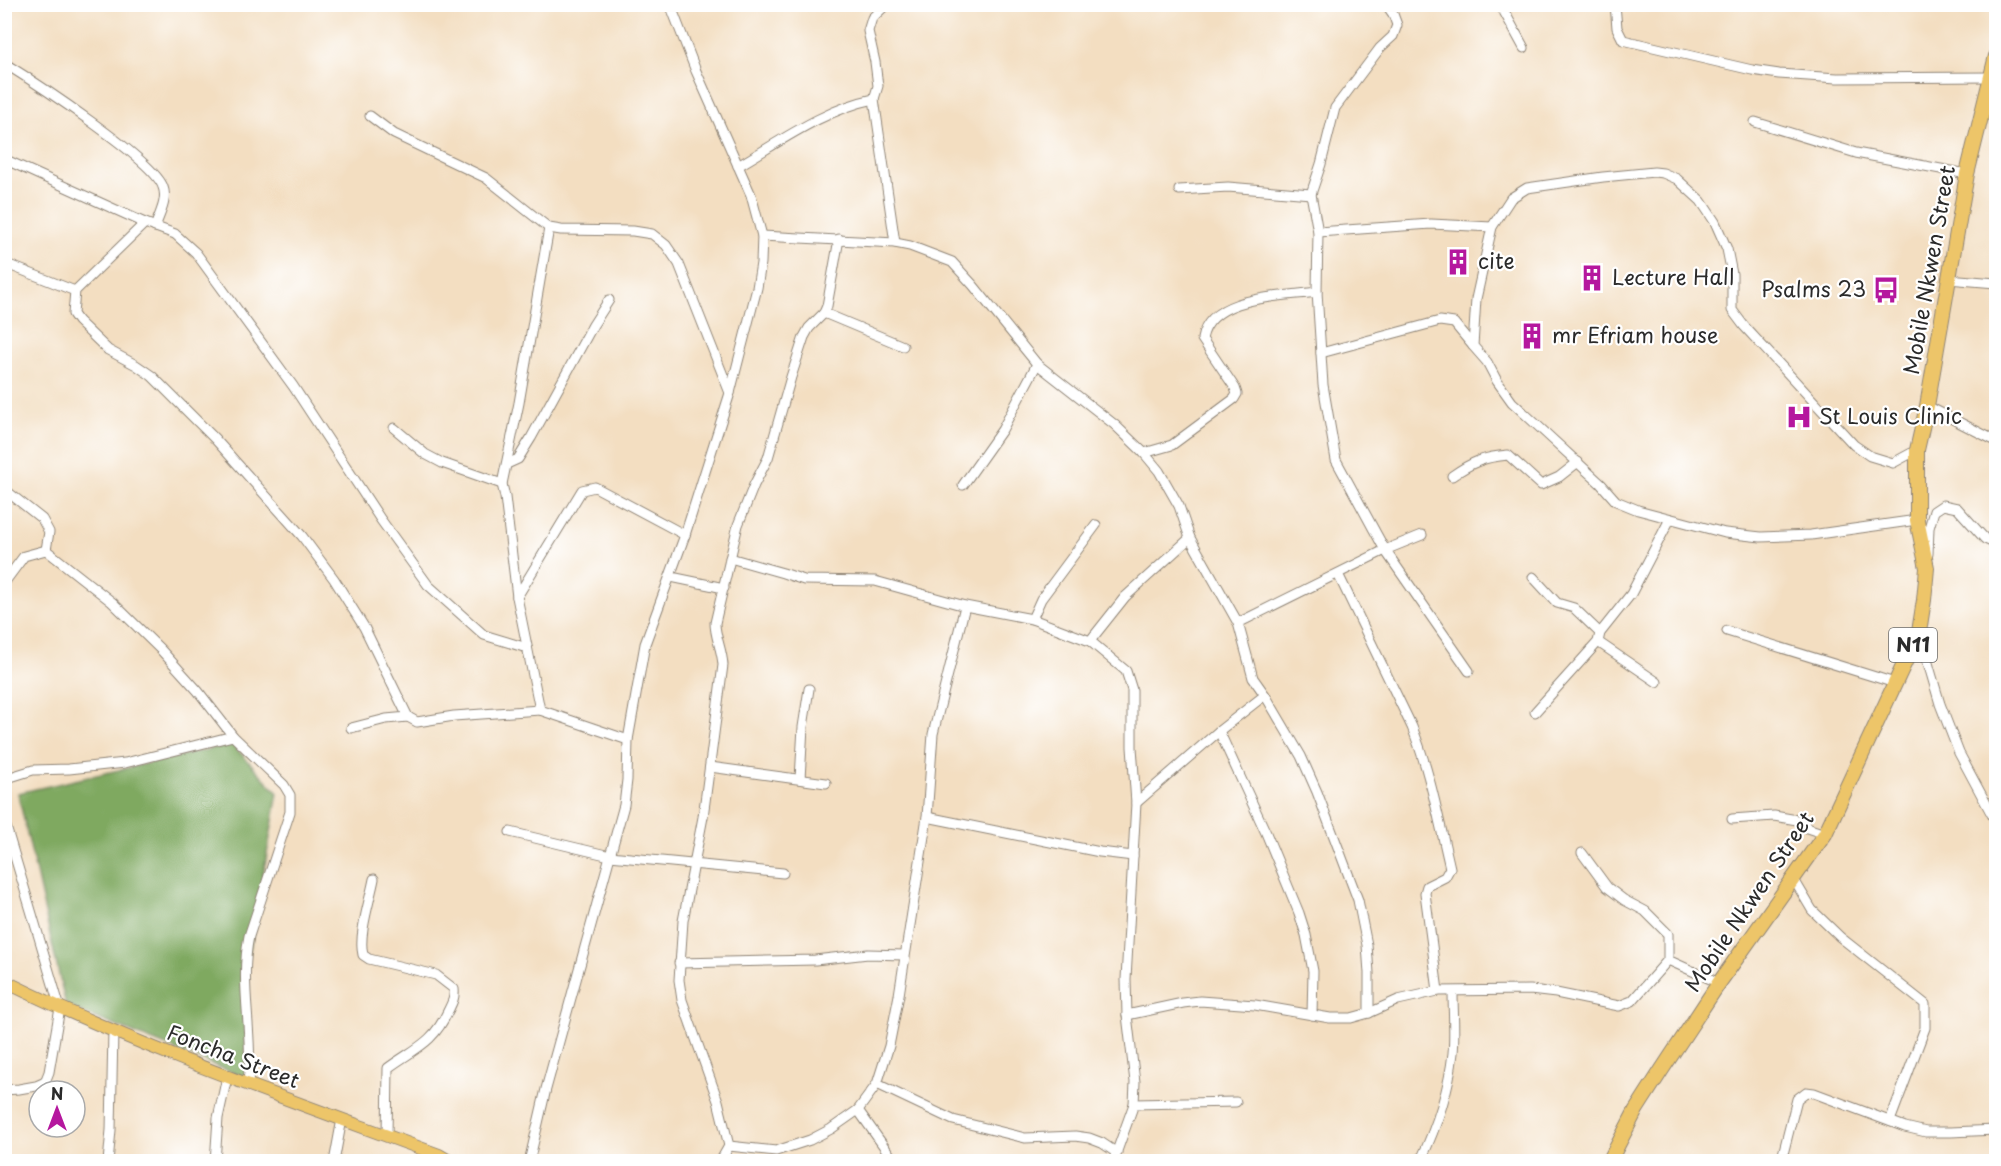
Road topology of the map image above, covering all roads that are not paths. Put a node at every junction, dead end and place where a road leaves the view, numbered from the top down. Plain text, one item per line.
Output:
1 (670, 4) edge
2 (887, 4) edge
3 (1386, 4) edge
4 (1500, 4) edge
5 (1615, 4) edge
6 (1524, 48) dead end
7 (1996, 56) edge
8 (4, 63) edge
9 (1991, 77) junction
10 (874, 99) junction
11 (370, 116) dead end
12 (1755, 122) dead end
13 (4, 159) edge
14 (738, 166) junction
15 (1967, 174) junction
16 (1179, 190) dead end
17 (1311, 194) junction
18 (145, 223) junction
19 (155, 227) junction
20 (1492, 227) junction
21 (549, 228) junction
22 (1318, 232) junction
23 (762, 236) junction
24 (839, 239) junction
25 (895, 243) junction
26 (4, 262) edge
27 (1948, 279) junction
28 (1996, 283) edge
29 (75, 291) junction
30 (1317, 292) junction
31 (609, 300) dead end
32 (824, 313) junction
33 (903, 346) dead end
34 (1473, 346) junction
35 (1321, 353) junction
36 (1037, 364) junction
37 (730, 393) junction
38 (1927, 406) junction
39 (394, 428) dead end
40 (1996, 441) edge
41 (1917, 450) junction
42 (1144, 453) junction
43 (1578, 462) junction
44 (507, 464) junction
45 (1452, 476) dead end
46 (502, 484) junction
47 (963, 485) dead end
48 (4, 489) edge
49 (1670, 519) junction
50 (1917, 520) junction
51 (1095, 525) dead end
52 (685, 535) junction
53 (1422, 535) dead end
54 (1190, 538) junction
55 (1996, 544) edge
56 (46, 550) junction
57 (1385, 550) junction
58 (730, 558) junction
59 (1927, 568) junction
60 (1338, 574) junction
61 (671, 577) junction
62 (1533, 577) dead end
63 (4, 583) edge
64 (724, 588) junction
65 (517, 597) junction
66 (965, 606) junction
67 (1032, 619) junction
68 (1238, 623) junction
69 (1727, 631) dead end
70 (1919, 632) junction
71 (1599, 638) junction
72 (1090, 640) junction
73 (527, 648) junction
74 (1469, 671) dead end
75 (1657, 682) dead end
76 (1895, 683) junction
77 (809, 689) dead end
78 (1265, 695) junction
79 (540, 710) junction
80 (1535, 712) dead end
81 (408, 717) junction
82 (351, 728) dead end
83 (1219, 731) junction
84 (233, 736) junction
85 (628, 740) junction
86 (710, 767) junction
87 (4, 779) edge
88 (800, 779) junction
89 (826, 783) dead end
90 (1136, 803) junction
91 (927, 818) junction
92 (1732, 819) dead end
93 (4, 820) edge
94 (1996, 822) edge
95 (510, 831) dead end
96 (1824, 834) junction
97 (1582, 853) dead end
98 (610, 856) junction
99 (1133, 856) junction
100 (693, 863) junction
101 (783, 873) dead end
102 (1793, 878) junction
103 (374, 879) dead end
104 (904, 955) junction
105 (1668, 960) junction
106 (679, 963) junction
107 (4, 981) edge
108 (1719, 983) junction
109 (1438, 991) junction
110 (1453, 992) junction
111 (60, 1008) junction
112 (1369, 1013) junction
113 (1127, 1015) junction
114 (1311, 1015) junction
115 (113, 1030) junction
116 (227, 1077) junction
117 (248, 1083) junction
118 (877, 1084) junction
119 (4, 1090) edge
120 (1236, 1102) dead end
121 (1134, 1104) junction
122 (858, 1110) junction
123 (342, 1119) junction
124 (1890, 1121) junction
125 (1996, 1130) edge
126 (387, 1136) junction
127 (729, 1146) junction
128 (1115, 1157) edge
129 (108, 1161) edge
130 (215, 1161) edge
131 (334, 1161) edge
132 (451, 1161) edge
133 (529, 1161) edge
134 (720, 1161) edge
135 (895, 1161) edge
136 (1420, 1161) edge
137 (1609, 1161) edge
138 (1781, 1161) edge

1 - 14 street
2 - 10 street
3 - 17 street
4 - 6 street
5 - 9 street
7 - 9 highway, Mobile Nkwen Street / N11
8 - 19 street
9 - 15 highway, Mobile Nkwen Street / N11
10 - 14 street
10 - 25 street
11 - 21 street
12 - 15 street
13 - 18 street
14 - 23 street
15 - 27 highway, Mobile Nkwen Street / N11
16 - 17 street
17 - 22 street
18 - 19 street
18 - 29 street
19 - 73 street
20 - 22 street
20 - 34 street
20 - 41 street
21 - 37 street
21 - 44 street
22 - 30 street
23 - 24 street
23 - 37 street
24 - 25 street
24 - 32 street
25 - 36 street
26 - 29 street
27 - 28 street
27 - 38 highway, Mobile Nkwen Street / N11
29 - 81 street
30 - 35 street
30 - 42 street
31 - 44 street
32 - 33 street
32 - 58 street
34 - 35 street
34 - 43 street
35 - 57 street
36 - 42 street
36 - 47 street
37 - 52 street
38 - 40 street
38 - 41 highway, Mobile Nkwen Street / N11
39 - 46 street
41 - 50 highway, Mobile Nkwen Street / N11
42 - 54 street
43 - 45 street
43 - 49 street
44 - 46 street
46 - 65 street
48 - 56 street
49 - 50 street
49 - 71 street
50 - 59 highway, Mobile Nkwen Street / N11
51 - 67 street
52 - 61 street
52 - 65 street
53 - 57 street
54 - 68 street
54 - 72 street
55 - 59 street
56 - 63 street
56 - 84 street
57 - 60 street
57 - 74 street
58 - 64 street
58 - 66 street
59 - 70 highway, Mobile Nkwen Street / N11
60 - 68 street
60 - 109 street
61 - 64 street
61 - 85 street
62 - 71 street
64 - 86 street
65 - 73 street
66 - 67 street
66 - 91 street
67 - 72 street
68 - 78 street
69 - 76 street
70 - 76 highway, Mobile Nkwen Street / N11
70 - 94 street
71 - 75 street
71 - 80 street
72 - 90 street
73 - 79 street
76 - 96 highway, Mobile Nkwen Street / N11
77 - 88 street
78 - 83 street
78 - 112 street
79 - 81 street
79 - 85 street
81 - 82 street
83 - 90 street
83 - 114 street
84 - 87 street
84 - 117 street
85 - 98 street
86 - 88 street
86 - 100 street
88 - 89 street
90 - 99 street
91 - 99 street
91 - 104 street
92 - 96 street
93 - 111 street
95 - 98 street
96 - 102 highway, Mobile Nkwen Street / N11
97 - 105 street
98 - 100 street
98 - 133 street
99 - 113 street
100 - 101 street
100 - 106 street
102 - 108 highway, Mobile Nkwen Street / N11
102 - 124 street
103 - 126 street
104 - 106 street
104 - 118 street
105 - 108 street
105 - 110 street
106 - 127 street
107 - 111 main road, Foncha Street
108 - 137 highway, Mobile Nkwen Street / N11
109 - 110 street
109 - 112 street
110 - 136 street
111 - 115 main road, Foncha Street
111 - 119 street
112 - 114 street
113 - 114 street
113 - 121 street
115 - 116 main road, Foncha Street
115 - 129 street
116 - 117 main road, Foncha Street
116 - 130 street
117 - 123 main road, Foncha Street
118 - 122 street
118 - 128 street
120 - 121 street
121 - 128 street
122 - 127 street
122 - 135 street
123 - 126 main road, Foncha Street
123 - 131 street
124 - 125 street
124 - 138 street
126 - 132 main road, Foncha Street
127 - 134 street

